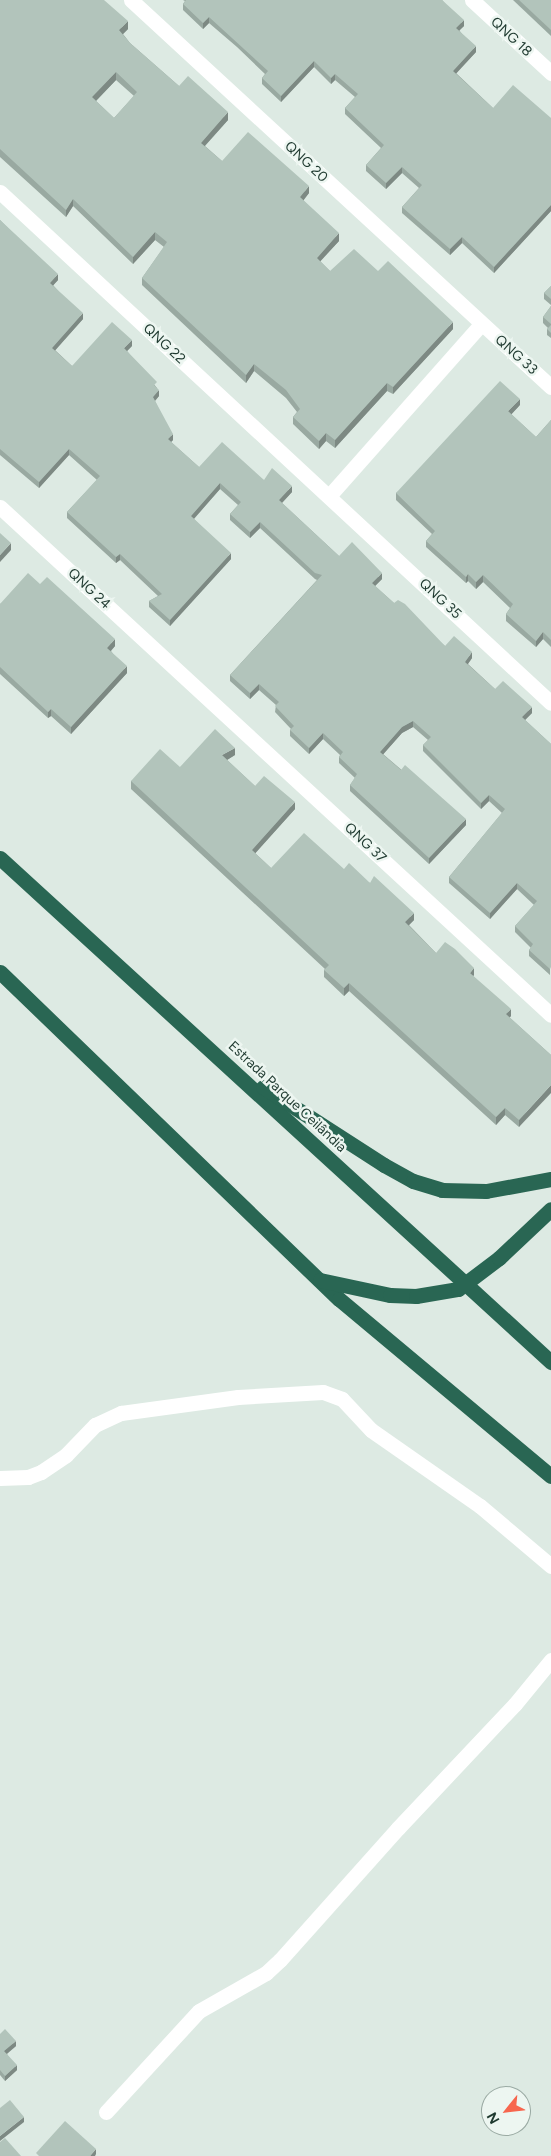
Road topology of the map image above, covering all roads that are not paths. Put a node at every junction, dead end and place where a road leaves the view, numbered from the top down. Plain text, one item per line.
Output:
1 (131, 0) edge
2 (472, 0) edge
3 (551, 73) edge
4 (0, 192) edge
5 (481, 324) junction
6 (551, 387) edge
7 (329, 496) junction
8 (0, 507) edge
9 (179, 671) joint
10 (551, 703) edge
11 (0, 858) edge
12 (0, 972) edge
13 (551, 1015) edge
14 (228, 1065) junction
15 (551, 1179) edge
16 (551, 1209) edge
17 (319, 1279) junction
18 (466, 1284) junction
19 (551, 1362) edge
20 (551, 1476) edge
21 (0, 1478) edge
22 (551, 1566) edge
23 (551, 1660) edge
24 (106, 2112) dead end

1 - 5 street, QNG 20
2 - 3 street, QNG 18
4 - 7 street, QNG 22
5 - 6 street, QNG 33
5 - 7 street
7 - 10 street, QNG 35
8 - 9 street, QNG 24
9 - 13 street, QNG 37
11 - 14 highway, Estrada Parque Ceilândia
12 - 17 highway
14 - 15 highway
14 - 18 highway, Estrada Parque Ceilândia
16 - 18 highway
17 - 18 highway
17 - 20 highway
18 - 19 highway, Estrada Parque Ceilândia
21 - 22 street
23 - 24 street

